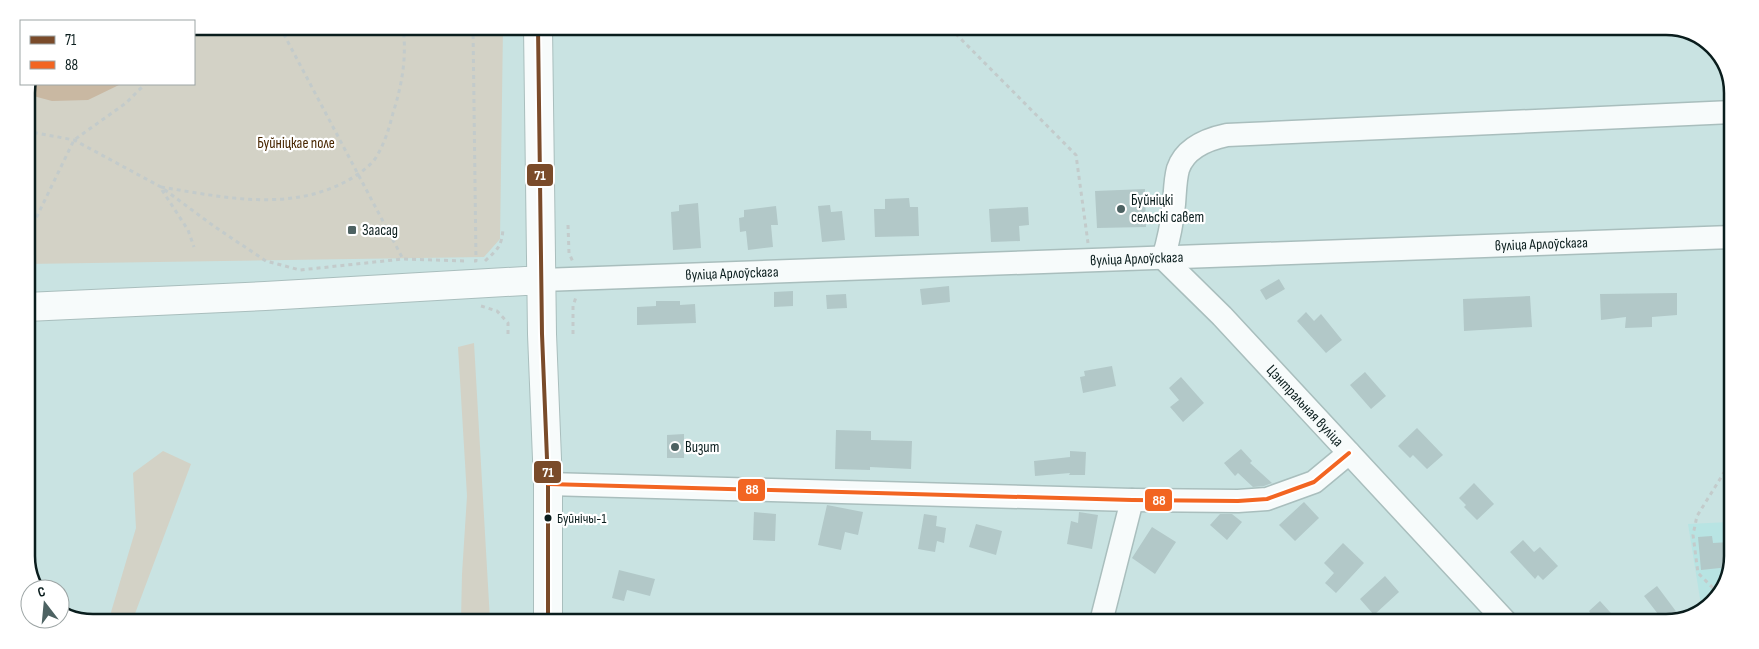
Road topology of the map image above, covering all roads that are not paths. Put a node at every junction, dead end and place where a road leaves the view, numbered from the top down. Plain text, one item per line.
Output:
1 (538, 35) edge
2 (1724, 112) edge
3 (1724, 236) edge
4 (1164, 258) junction
5 (542, 280) junction
6 (35, 307) edge
7 (1349, 453) junction
8 (548, 484) junction
9 (1132, 500) junction
10 (548, 614) edge
11 (1103, 614) edge
12 (1499, 614) edge

1 - 5 main road
2 - 4 street
3 - 4 street, вуліца Арлоўскага
4 - 5 street, вуліца Арлоўскага
4 - 7 street, Цэнтральная вуліца
5 - 6 main road
5 - 8 main road
7 - 9 street
7 - 12 street, Цэнтральная вуліца
8 - 9 street
8 - 10 main road
9 - 11 street

